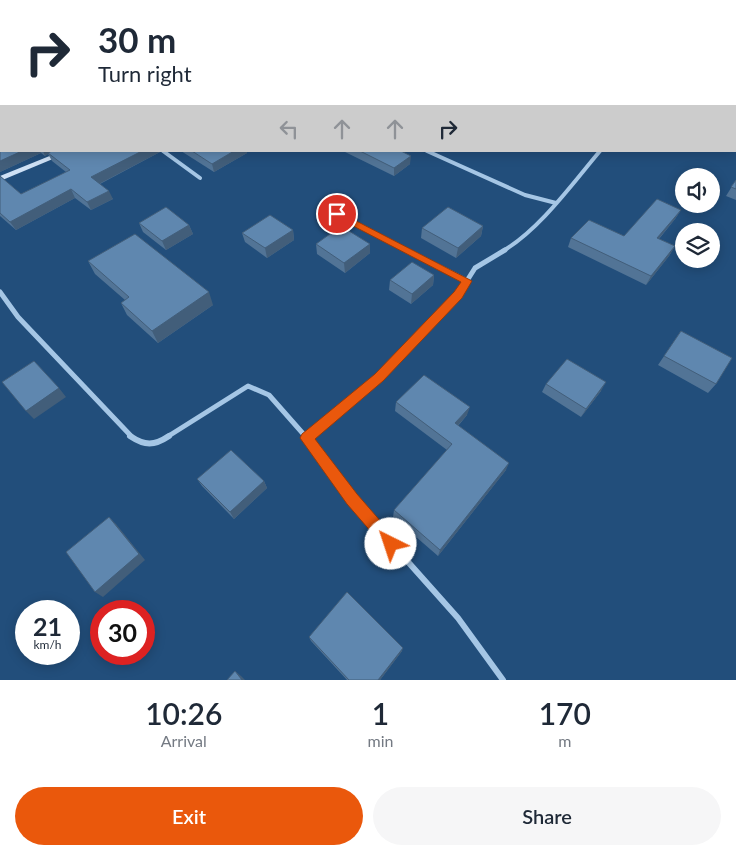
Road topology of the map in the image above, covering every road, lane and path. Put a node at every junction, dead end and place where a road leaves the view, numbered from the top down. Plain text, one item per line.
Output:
1 (66, 152) edge
2 (164, 152) edge
3 (429, 152) edge
4 (599, 152) edge
5 (0, 178) edge
6 (200, 178) dead end
7 (556, 203) junction
8 (321, 206) dead end
9 (467, 281) junction
10 (0, 292) edge
11 (307, 438) junction
12 (503, 680) edge

1 - 5 main road
2 - 6 street
3 - 7 street
4 - 7 street
7 - 9 street
8 - 9 street
9 - 11 street
10 - 11 street
11 - 12 street

